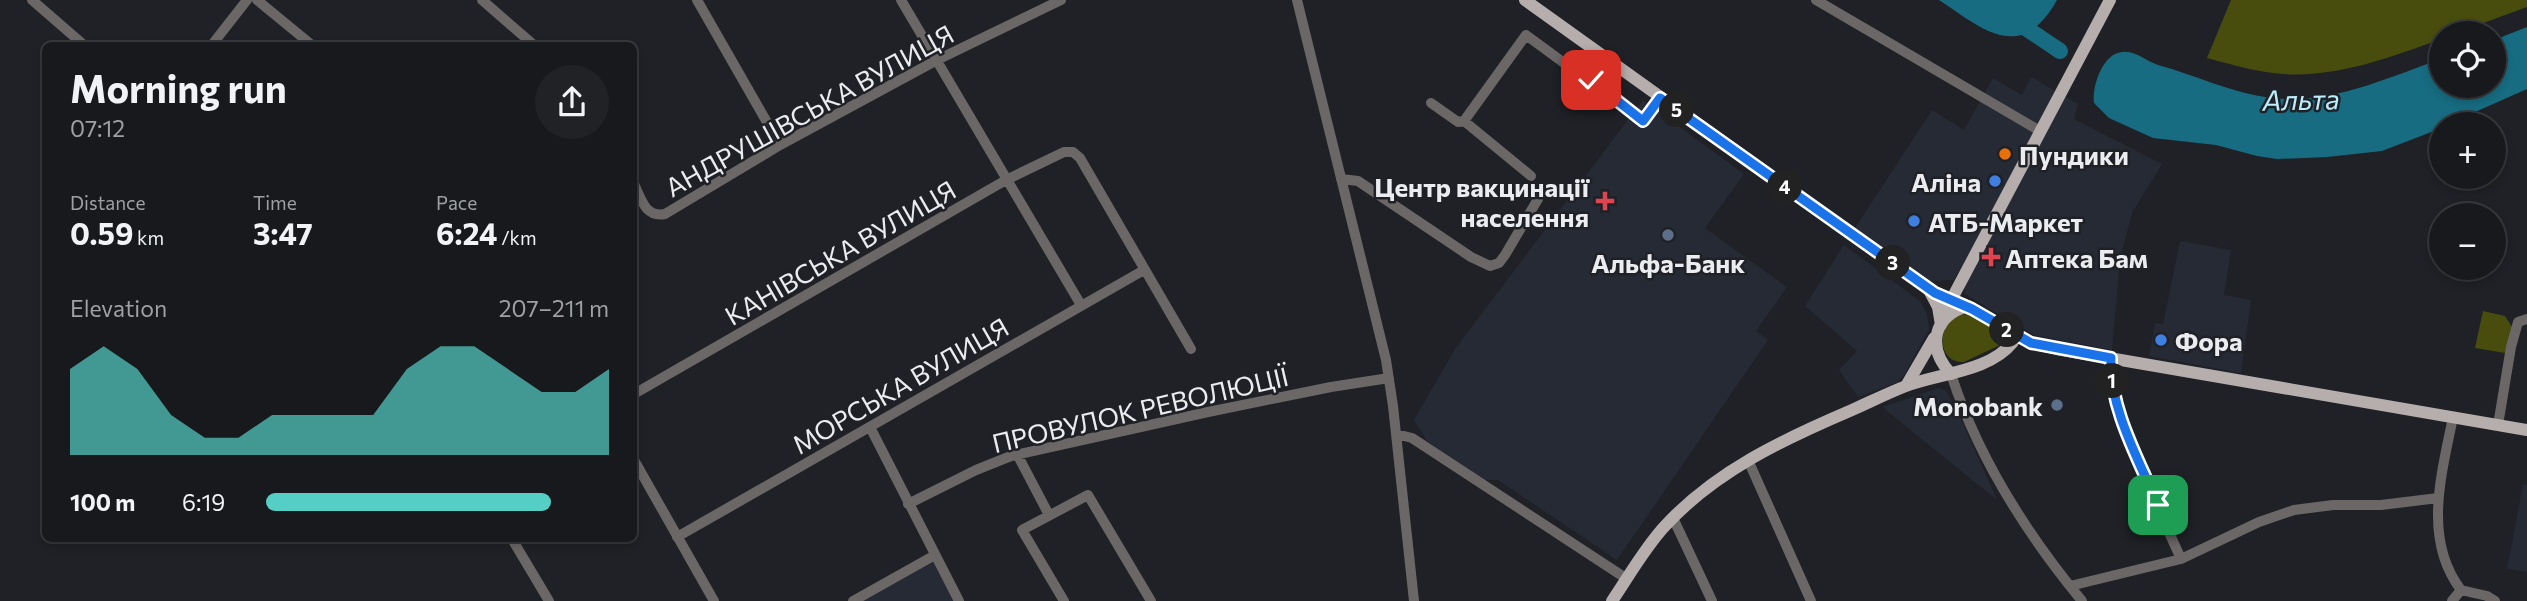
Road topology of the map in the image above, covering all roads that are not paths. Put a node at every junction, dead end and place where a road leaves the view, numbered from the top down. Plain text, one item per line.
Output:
1 (32, 0) edge
2 (247, 0) edge
3 (257, 0) edge
4 (482, 0) edge
5 (698, 0) edge
6 (901, 0) edge
7 (1061, 0) edge
8 (1297, 0) edge
9 (1525, 0) edge
10 (1816, 0) edge
11 (2110, 0) edge
12 (80, 42) edge
13 (214, 42) edge
14 (308, 42) edge
15 (530, 42) edge
16 (937, 60) junction
17 (1660, 98) junction
18 (1431, 103) dead end
19 (1464, 121) junction
20 (2040, 131) junction
21 (780, 145) junction
22 (1531, 176) dead end
23 (1341, 179) junction
24 (1006, 180) junction
25 (637, 190) edge
26 (1538, 199) dead end
27 (1144, 270) junction
28 (1960, 280) junction
29 (1927, 288) junction
30 (1950, 300) junction
31 (1081, 305) junction
32 (1967, 306) junction
33 (2527, 320) edge
34 (1938, 331) junction
35 (2012, 333) junction
36 (2036, 344) junction
37 (1191, 349) dead end
38 (2005, 351) junction
39 (2111, 358) junction
40 (1951, 374) junction
41 (1389, 378) junction
42 (1906, 386) junction
43 (637, 392) edge
44 (2453, 417) junction
45 (2498, 425) junction
46 (870, 427) junction
47 (2527, 430) edge
48 (1396, 434) junction
49 (1017, 454) junction
50 (1748, 460) junction
51 (637, 465) edge
52 (2438, 498) junction
53 (908, 504) junction
54 (1049, 515) junction
55 (1673, 518) junction
56 (677, 537) junction
57 (514, 542) edge
58 (935, 555) junction
59 (2181, 559) junction
60 (1627, 579) junction
61 (2070, 586) junction
62 (2461, 590) junction
63 (549, 601) edge
64 (714, 601) edge
65 (853, 601) edge
66 (959, 601) edge
67 (1064, 601) edge
68 (1151, 601) edge
69 (1413, 601) edge
70 (1612, 601) edge
71 (1712, 601) edge
72 (1811, 601) edge
73 (2082, 601) edge
74 (2452, 601) edge
75 (2495, 601) edge

1 - 12 street
2 - 13 street
3 - 14 street
4 - 15 street
5 - 21 street
6 - 16 street
7 - 16 street, АНДРУШІВСЬКА ВУЛИЦЯ
8 - 23 street
9 - 17 main road
10 - 20 street
11 - 20 main road
16 - 21 street, АНДРУШІВСЬКА ВУЛИЦЯ
16 - 24 street
17 - 19 street
17 - 29 main road
18 - 19 street
19 - 22 street
20 - 28 main road
21 - 25 street, АНДРУШІВСЬКА ВУЛИЦЯ
23 - 26 street
23 - 41 street
24 - 27 street, КАНІВСЬКА ВУЛИЦЯ
24 - 31 street
24 - 43 street, КАНІВСЬКА ВУЛИЦЯ
27 - 31 street, МОРСЬКА ВУЛИЦЯ
27 - 37 street
28 - 29 main road
28 - 30 main road
28 - 32 main road
29 - 30 main road
29 - 34 main road
30 - 32 main road
30 - 34 main road
31 - 46 street, МОРСЬКА ВУЛИЦЯ
32 - 34 main road
32 - 35 main road
33 - 45 street
34 - 40 main road
34 - 42 main road
35 - 36 main road
35 - 38 main road
36 - 38 main road
36 - 39 main road
38 - 40 main road
39 - 44 main road
39 - 59 street
40 - 42 main road
40 - 61 street
41 - 48 street
41 - 49 street, ПРОВУЛОК РЕВОЛЮЦІЇ
42 - 50 main road
44 - 45 main road
44 - 52 street
45 - 47 main road
46 - 53 street
46 - 56 street, МОРСЬКА ВУЛИЦЯ
48 - 60 street
48 - 69 street
49 - 53 street, ПРОВУЛОК РЕВОЛЮЦІЇ
49 - 54 street
50 - 55 main road
50 - 72 street
51 - 56 street
52 - 59 street
52 - 62 street
53 - 58 street
54 - 67 street
54 - 68 street
55 - 60 main road
55 - 71 street
56 - 64 street
57 - 63 street
58 - 65 street
58 - 66 street
59 - 61 street
60 - 70 main road
61 - 73 street
62 - 74 street
62 - 75 street

